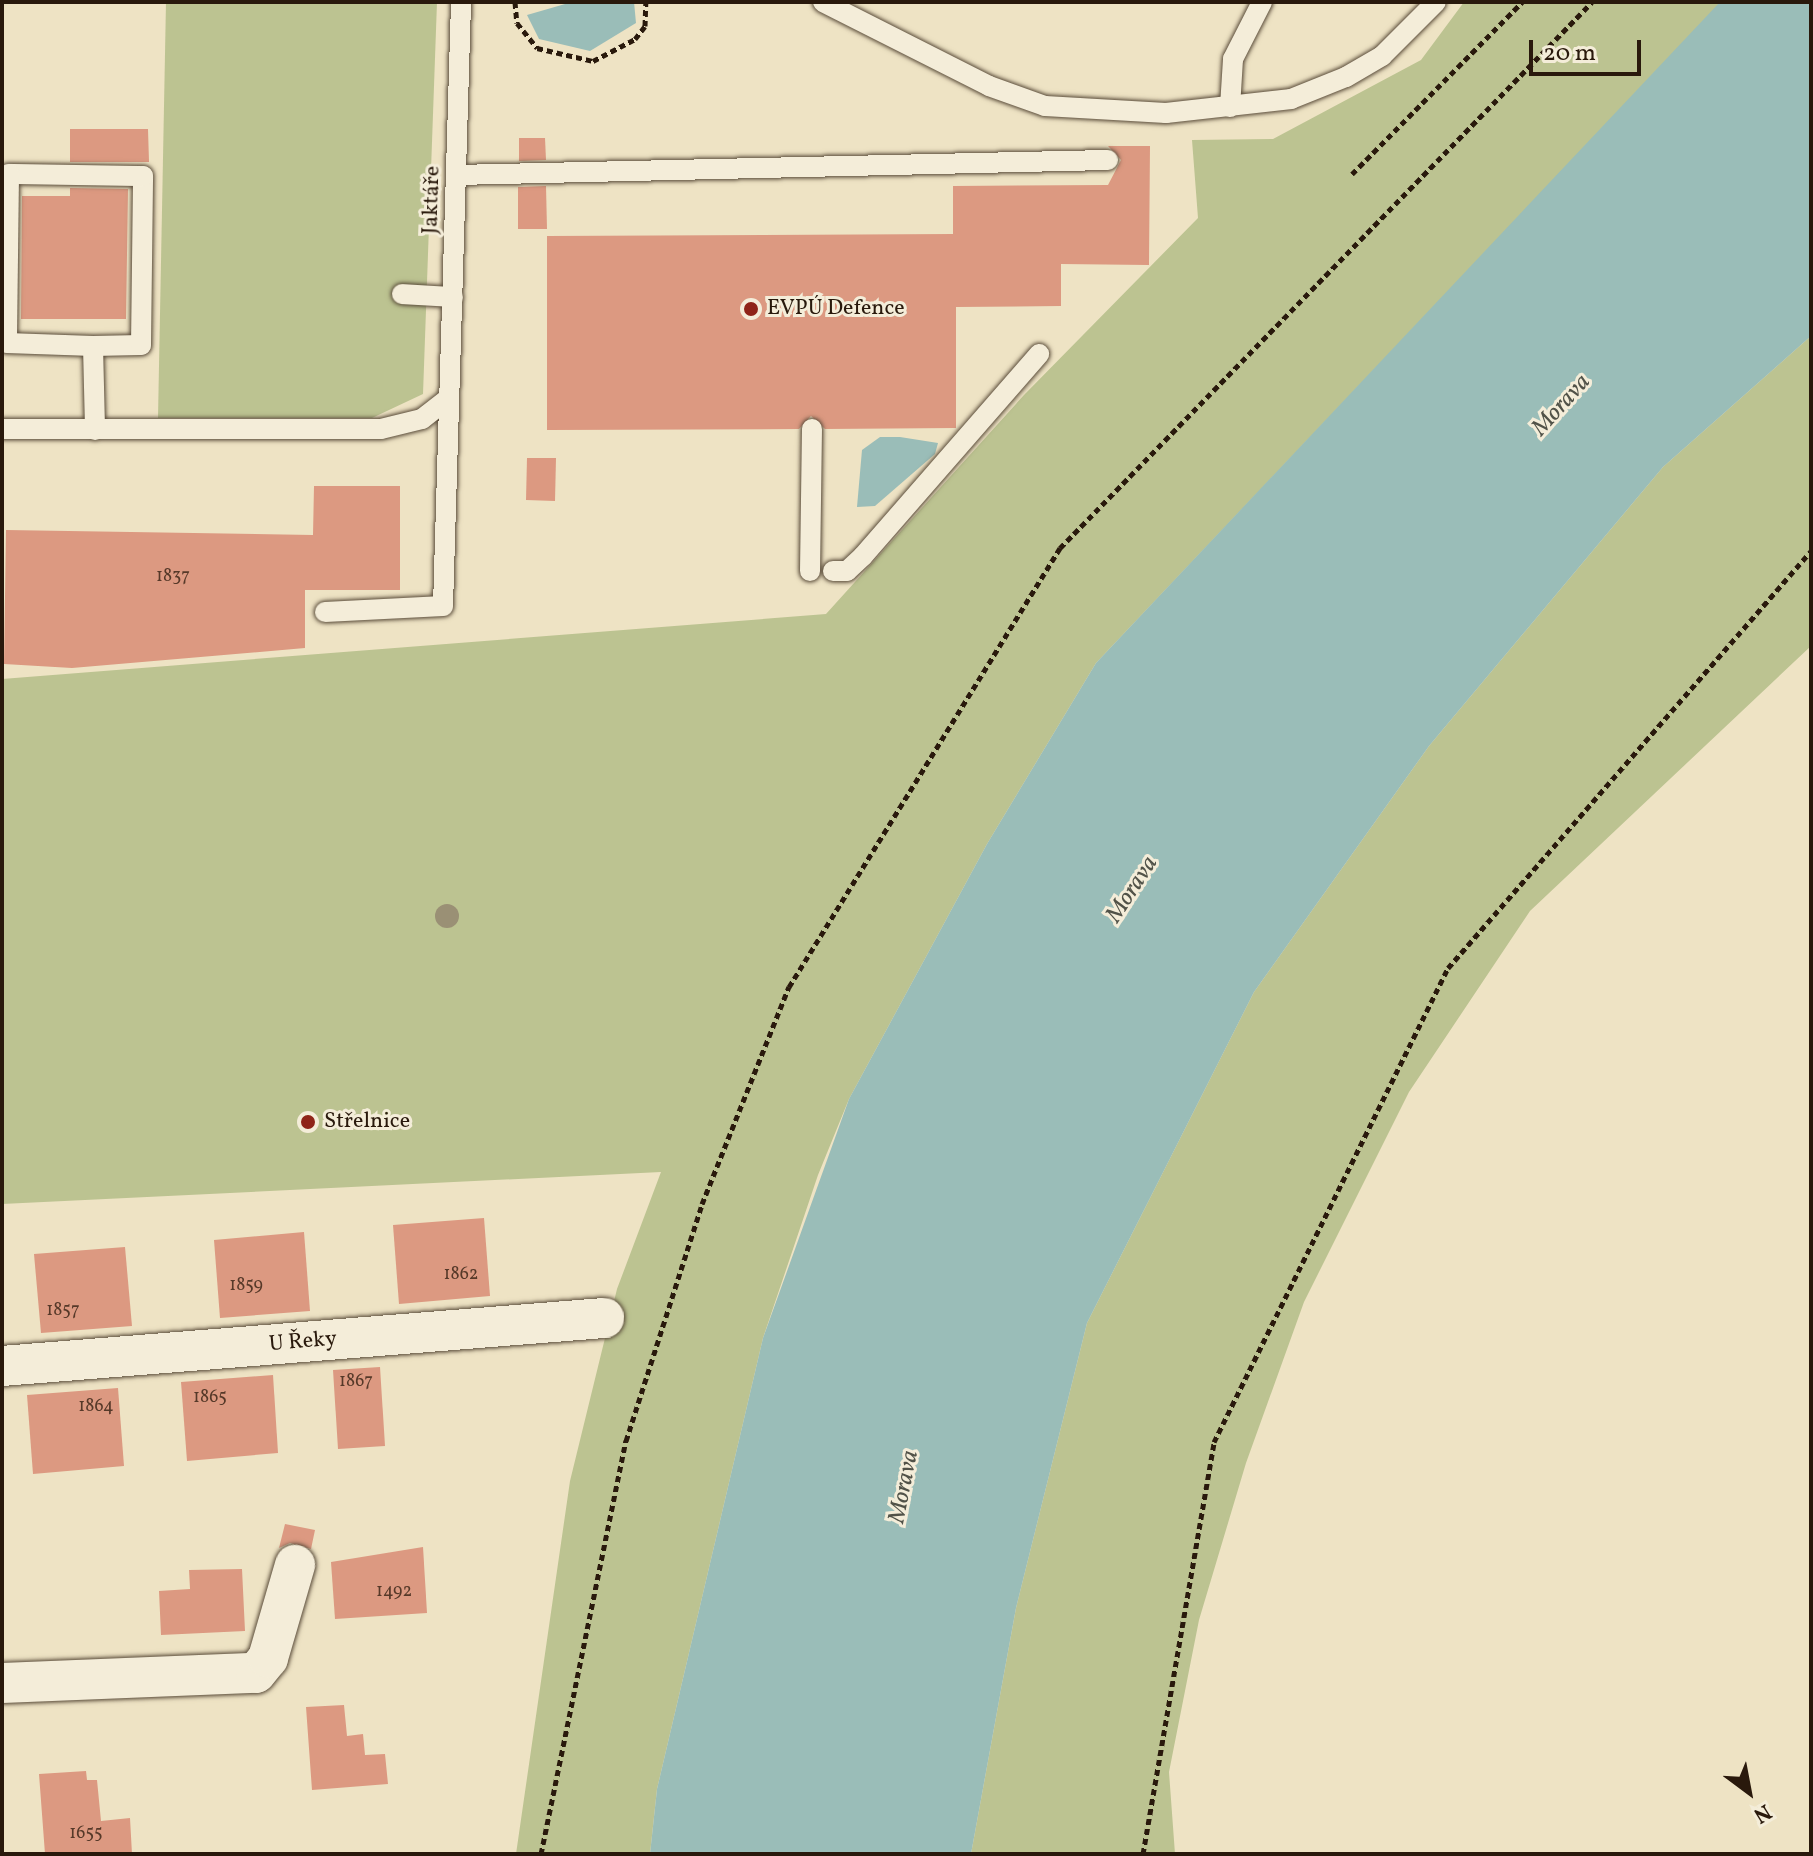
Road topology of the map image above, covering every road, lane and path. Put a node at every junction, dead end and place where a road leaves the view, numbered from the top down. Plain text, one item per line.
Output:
1 (461, 2) edge
2 (515, 2) edge
3 (646, 2) edge
4 (823, 2) edge
5 (1262, 2) edge
6 (1436, 2) edge
7 (1522, 2) edge
8 (1592, 2) edge
9 (1230, 107) junction
10 (1108, 160) dead end
11 (1352, 174) dead end
12 (456, 175) junction
13 (402, 294) dead end
14 (453, 297) junction
15 (93, 346) junction
16 (1039, 354) dead end
17 (448, 399) junction
18 (2, 429) edge
19 (812, 429) dead end
20 (95, 430) junction
21 (1811, 551) edge
22 (810, 571) dead end
23 (833, 571) dead end
24 (325, 612) dead end
25 (604, 1318) dead end
26 (2, 1366) edge
27 (295, 1565) dead end
28 (2, 1683) edge
29 (541, 1854) edge
30 (1143, 1854) edge

1 - 12 lane, Jaktáře
2 - 3 path
4 - 9 lane
5 - 9 lane
6 - 9 lane
7 - 11 path
8 - 29 path
10 - 12 lane
12 - 14 lane, Jaktáře
13 - 14 lane
14 - 17 lane, Jaktáře
15 - 15 lane
15 - 20 lane
16 - 23 lane
17 - 20 lane
17 - 24 lane, Jaktáře
18 - 20 lane
19 - 22 lane
21 - 30 path
25 - 26 street, U Řeky
27 - 28 street

